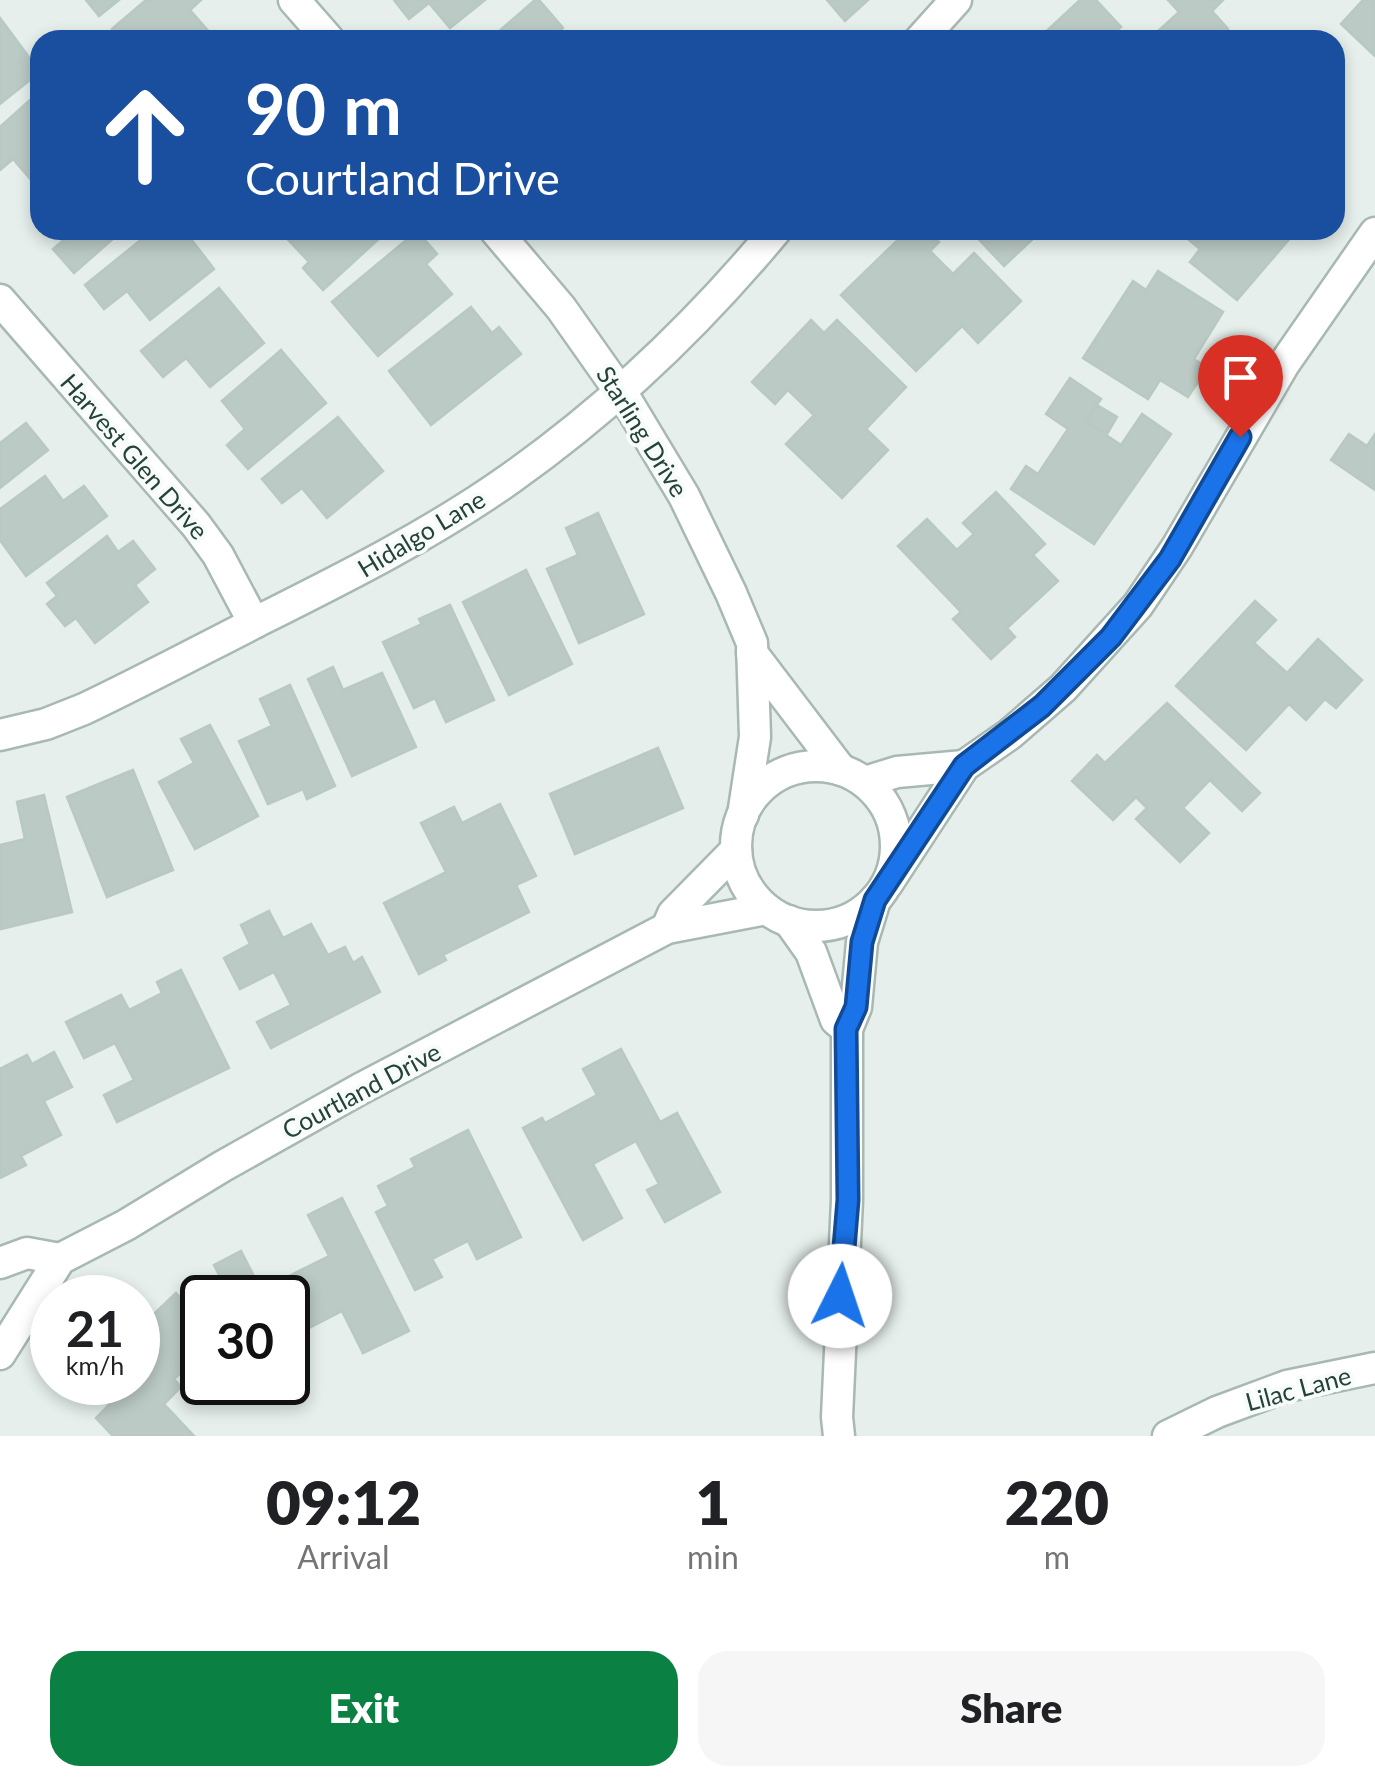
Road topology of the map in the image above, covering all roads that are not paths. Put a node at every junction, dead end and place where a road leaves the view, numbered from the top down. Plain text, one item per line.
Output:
1 (294, 0) edge
2 (956, 0) edge
3 (320, 30) edge
4 (929, 30) edge
5 (1375, 233) edge
6 (504, 240) edge
7 (767, 240) edge
8 (0, 300) edge
9 (621, 391) junction
10 (254, 623) junction
11 (752, 653) junction
12 (0, 735) edge
13 (964, 766) junction
14 (853, 776) junction
15 (743, 815) junction
16 (736, 850) junction
17 (881, 892) junction
18 (778, 915) junction
19 (667, 928) junction
20 (846, 1029) junction
21 (60, 1259) junction
22 (0, 1263) edge
23 (0, 1354) edge
24 (1375, 1368) edge
25 (839, 1436) edge
26 (1168, 1436) edge

1 - 3 street
2 - 4 street
5 - 13 street
6 - 9 street, Starling Drive
7 - 9 street, Hidalgo Lane
8 - 10 street, Harvest Glen Drive
9 - 10 street, Hidalgo Lane
9 - 11 street, Starling Drive
10 - 12 street, Hidalgo Lane
11 - 14 street, Starling Drive
11 - 15 street, Starling Drive
13 - 14 street
13 - 17 street
14 - 15 street
14 - 17 street
15 - 16 street
16 - 18 street
16 - 19 street, Courtland Drive
17 - 18 street
17 - 20 street
18 - 19 street, Courtland Drive
18 - 20 street
19 - 21 street, Courtland Drive
20 - 25 street
21 - 22 street, Courtland Drive
21 - 23 street
24 - 26 street, Lilac Lane

